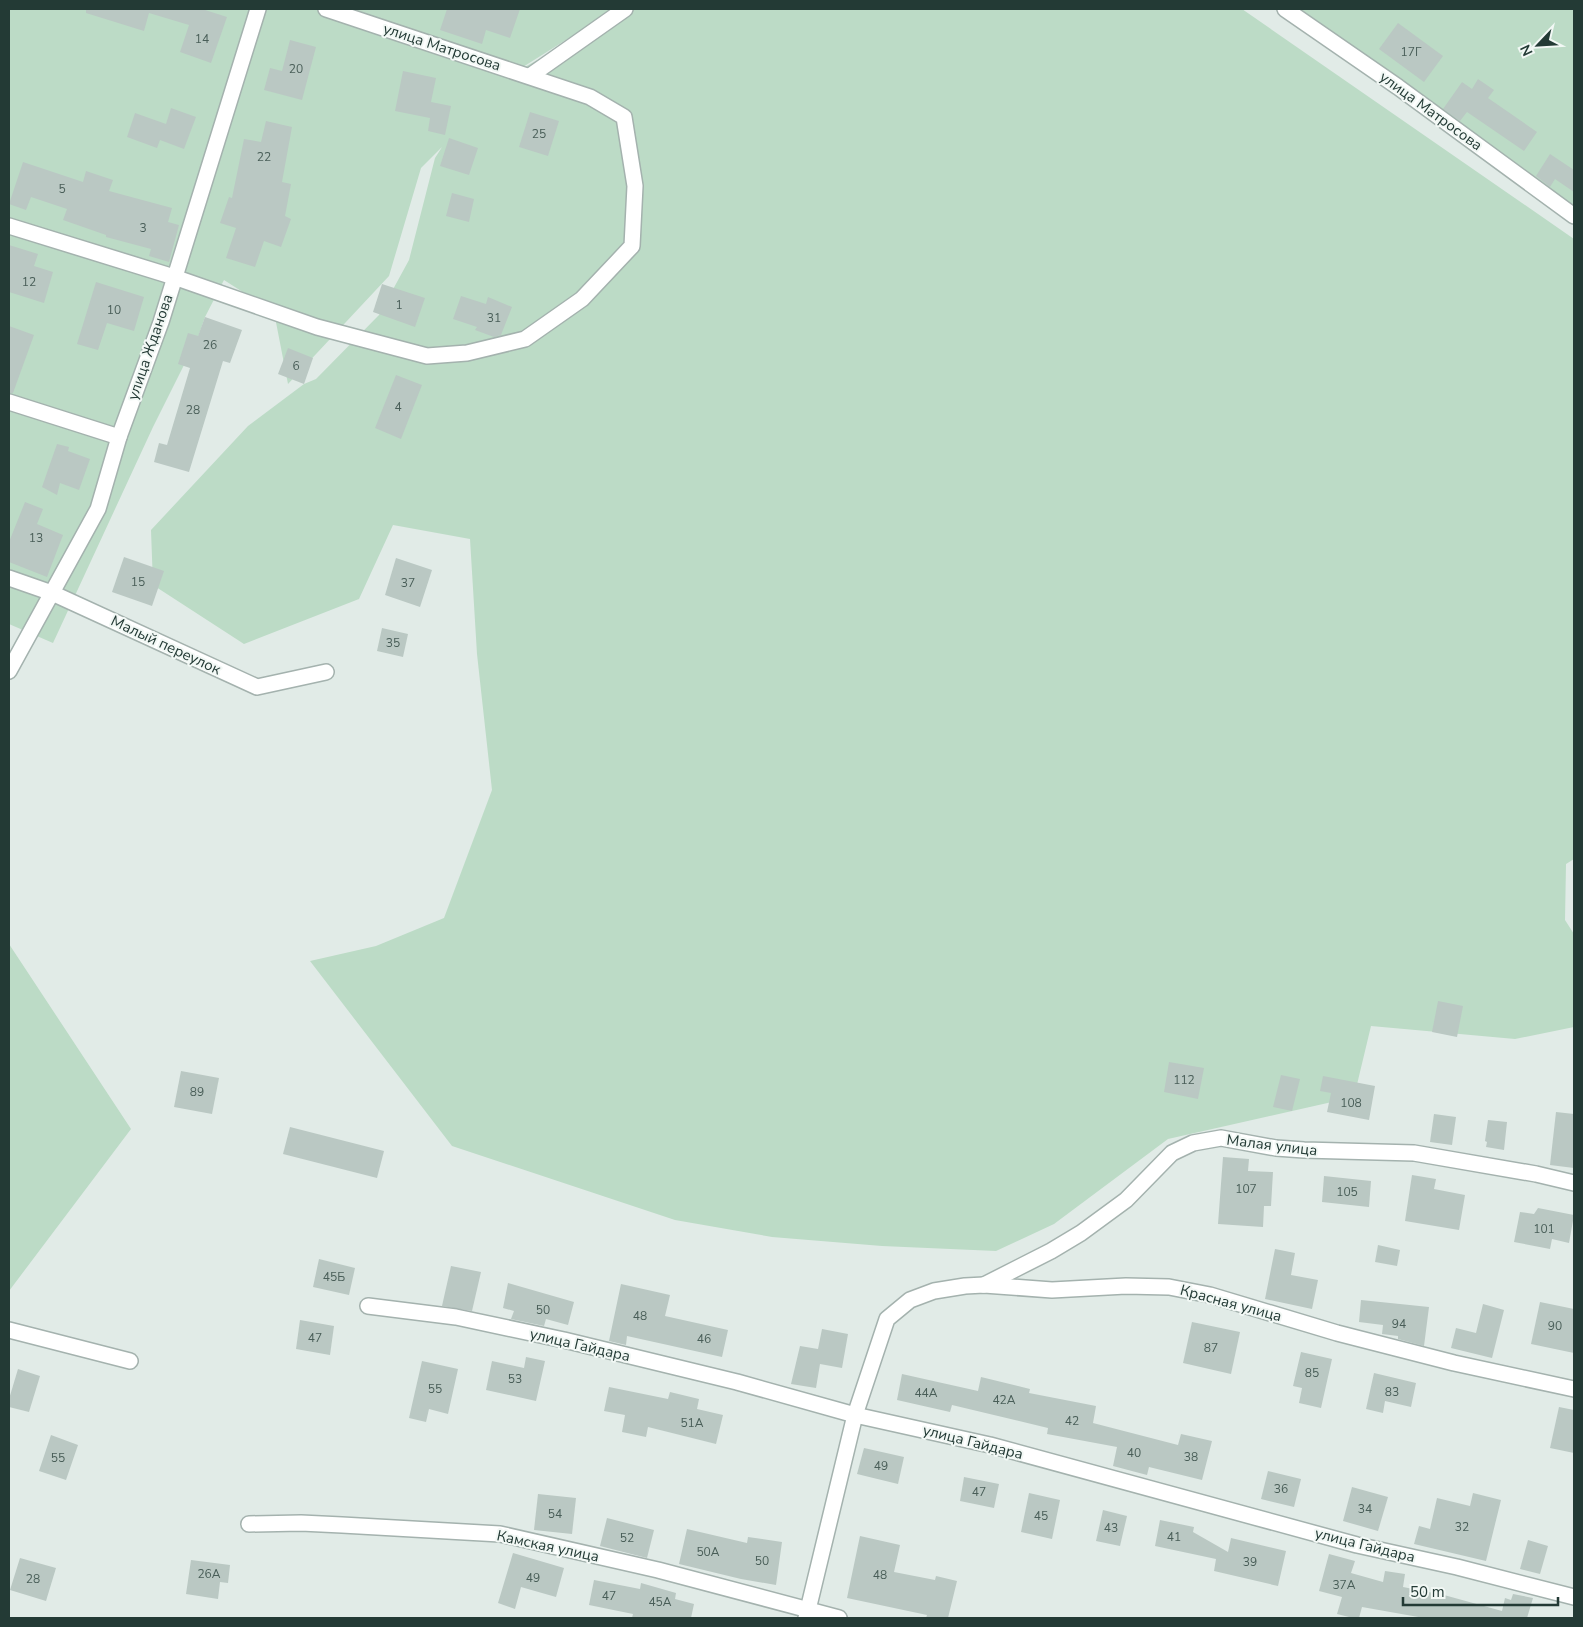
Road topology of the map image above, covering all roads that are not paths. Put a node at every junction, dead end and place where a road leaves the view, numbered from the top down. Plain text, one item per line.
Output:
1 (258, 9) edge
2 (326, 9) edge
3 (625, 9) edge
4 (1285, 9) edge
5 (530, 76) junction
6 (1574, 216) edge
7 (9, 226) edge
8 (174, 277) junction
9 (9, 402) edge
10 (119, 437) junction
11 (9, 578) edge
12 (52, 593) junction
13 (9, 671) edge
14 (326, 672) dead end
15 (1574, 1182) edge
16 (984, 1285) junction
17 (368, 1306) dead end
18 (9, 1330) edge
19 (130, 1361) dead end
20 (1574, 1389) edge
21 (855, 1415) junction
22 (249, 1524) dead end
23 (1574, 1597) edge
24 (807, 1614) edge
25 (840, 1618) edge

1 - 8 street, улица Жданова
2 - 5 street, улица Матросова
3 - 5 street
4 - 6 street, улица Матросова
5 - 8 street, улица Матросова
7 - 8 street
8 - 10 street, улица Жданова
9 - 10 street
10 - 12 street, улица Жданова
11 - 12 street, Малый переулок
12 - 13 street, улица Жданова
12 - 14 street, Малый переулок
15 - 16 street, Малая улица
16 - 20 street, Красная улица
16 - 21 street, Красная улица
17 - 21 street, улица Гайдара
18 - 19 street
21 - 23 street, улица Гайдара
21 - 24 street
22 - 24 street, Камская улица
24 - 25 street, Камская улица

